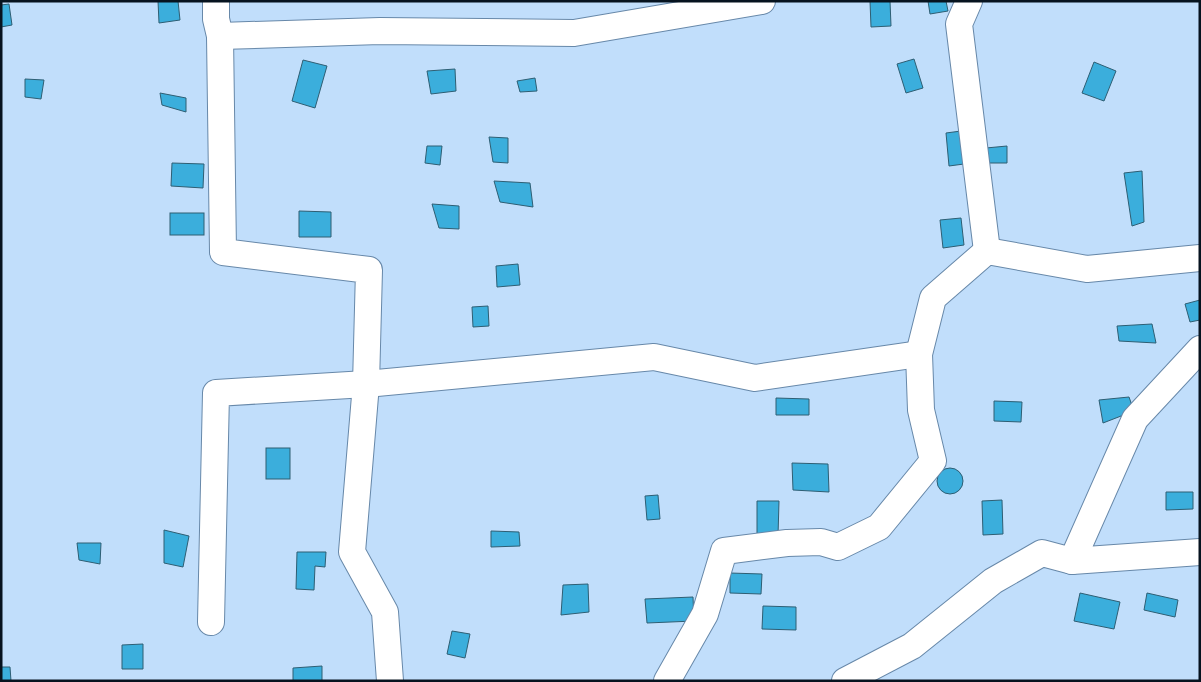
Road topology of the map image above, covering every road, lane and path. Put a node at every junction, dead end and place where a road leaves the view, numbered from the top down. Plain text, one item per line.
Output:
1 (216, 1) edge
2 (762, 1) edge
3 (969, 1) edge
4 (220, 36) junction
5 (987, 251) junction
6 (1200, 258) edge
7 (1200, 349) edge
8 (919, 354) junction
9 (366, 384) junction
10 (1200, 552) edge
11 (1072, 562) junction
12 (211, 622) dead end
13 (390, 681) edge
14 (667, 681) edge
15 (845, 681) edge

1 - 4 street
2 - 4 street
3 - 5 street
4 - 9 street
5 - 6 street
5 - 8 street
7 - 11 street
8 - 9 street
8 - 14 street
9 - 12 street
9 - 13 street
10 - 11 street
11 - 15 street

